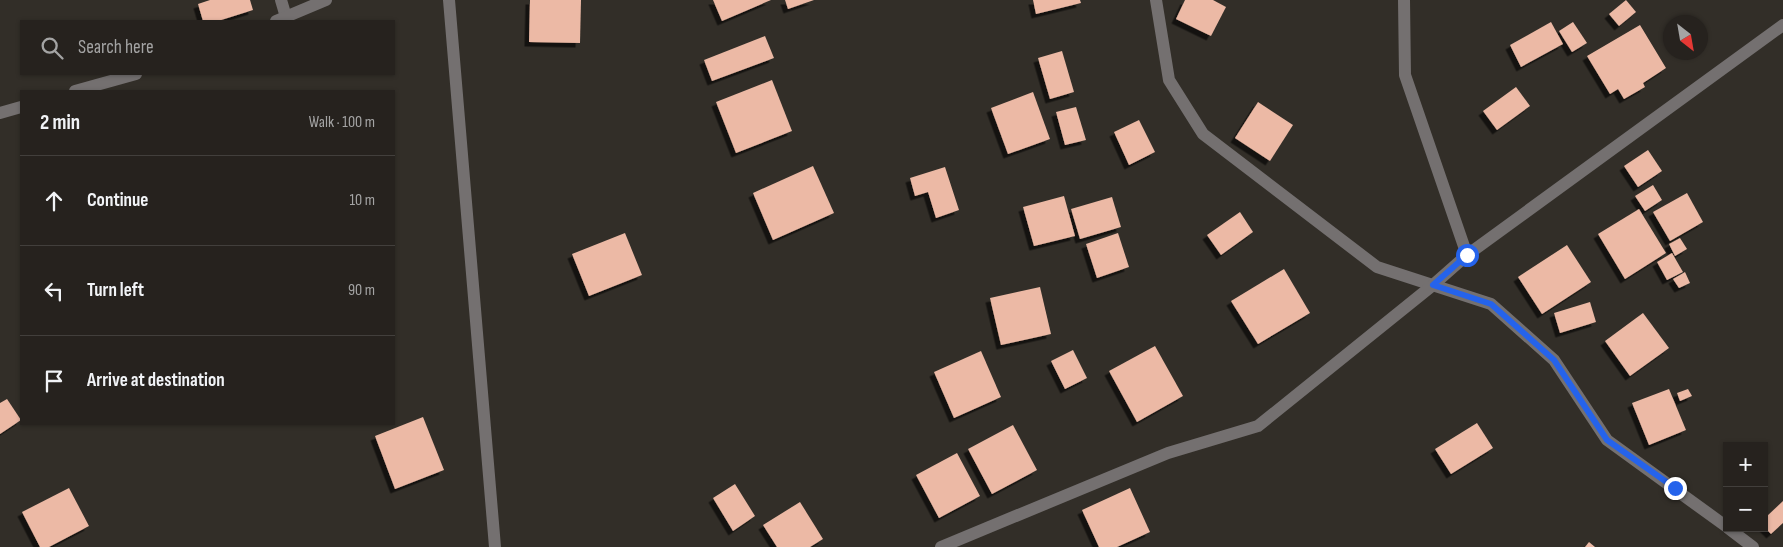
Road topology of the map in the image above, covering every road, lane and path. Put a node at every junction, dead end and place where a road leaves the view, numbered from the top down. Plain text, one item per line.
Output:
1 (281, 0) edge
2 (326, 0) edge
3 (449, 0) edge
4 (1156, 0) edge
5 (1404, 0) edge
6 (281, 19) edge
7 (1783, 25) edge
8 (132, 75) edge
9 (80, 90) edge
10 (20, 107) edge
11 (0, 113) edge
12 (1467, 255) junction
13 (1433, 285) junction
14 (1723, 524) edge
15 (1733, 532) edge
16 (495, 547) edge
17 (940, 547) edge
18 (1753, 547) edge

1 - 6 street
2 - 6 street
3 - 16 street
4 - 13 street
5 - 12 street
7 - 12 street
8 - 9 street
10 - 11 street
12 - 13 street
13 - 14 street
13 - 17 street
15 - 18 street

